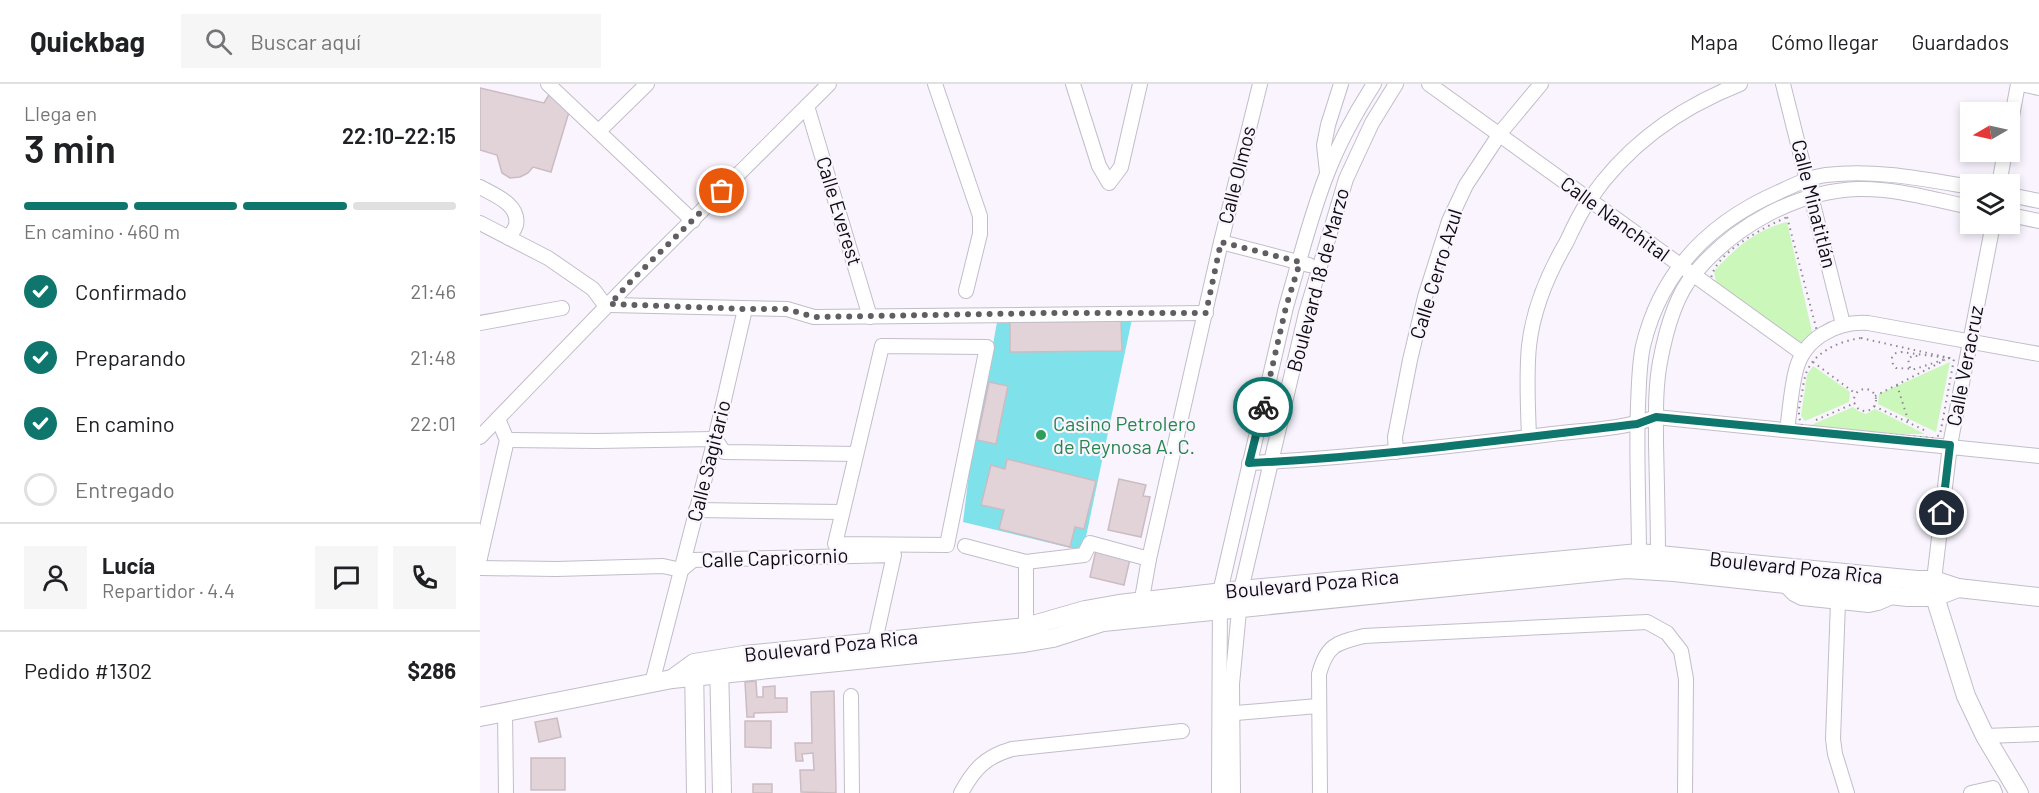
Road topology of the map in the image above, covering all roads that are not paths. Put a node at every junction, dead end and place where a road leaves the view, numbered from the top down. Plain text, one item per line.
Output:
1 (548, 84) edge
2 (647, 84) edge
3 (935, 84) edge
4 (1073, 84) edge
5 (1140, 84) edge
6 (1260, 84) edge
7 (1341, 84) edge
8 (1374, 84) edge
9 (1396, 84) edge
10 (1429, 84) edge
11 (1541, 84) edge
12 (1740, 84) edge
13 (1783, 84) edge
14 (2019, 84) edge
15 (822, 86) edge
16 (2039, 87) edge
17 (2015, 102) edge
18 (807, 106) junction
19 (599, 131) junction
20 (1499, 135) junction
21 (1327, 174) junction
22 (1808, 179) junction
23 (1960, 185) edge
24 (480, 187) edge
25 (1812, 196) junction
26 (2020, 197) edge
27 (1589, 200) junction
28 (2039, 201) edge
29 (1960, 205) edge
30 (2020, 217) edge
31 (693, 220) junction
32 (2039, 221) edge
33 (480, 223) edge
34 (1991, 234) edge
35 (509, 238) junction
36 (1221, 242) junction
37 (1300, 262) junction
38 (1679, 266) junction
39 (1319, 268) junction
40 (1692, 275) junction
41 (966, 291) dead end
42 (610, 304) junction
43 (562, 308) dead end
44 (745, 309) junction
45 (1206, 313) junction
46 (870, 316) junction
47 (480, 323) edge
48 (1844, 324) junction
49 (1969, 341) junction
50 (1806, 354) junction
51 (2039, 354) edge
52 (1656, 417) junction
53 (498, 419) junction
54 (1637, 424) junction
55 (1787, 430) junction
56 (480, 437) edge
57 (1529, 437) junction
58 (716, 439) junction
59 (507, 440) junction
60 (1950, 445) junction
61 (1396, 452) junction
62 (855, 454) junction
63 (2039, 456) edge
64 (1271, 462) junction
65 (1249, 463) junction
66 (696, 510) junction
67 (842, 512) junction
68 (965, 546) dead end
69 (480, 558) edge
70 (1149, 559) junction
71 (1026, 562) junction
72 (1648, 562) junction
73 (480, 568) edge
74 (681, 570) junction
75 (1731, 570) junction
76 (1784, 584) junction
77 (1934, 589) junction
78 (1894, 596) junction
79 (2039, 597) edge
80 (1240, 599) junction
81 (1220, 601) junction
82 (1838, 602) junction
83 (1140, 610) junction
84 (1026, 627) junction
85 (875, 641) junction
86 (719, 667) junction
87 (694, 671) junction
88 (652, 682) junction
89 (851, 696) dead end
90 (1318, 706) junction
91 (505, 713) junction
92 (1225, 714) junction
93 (480, 717) edge
94 (1182, 731) dead end
95 (2039, 734) edge
96 (1985, 736) junction
97 (506, 793) edge
98 (696, 793) edge
99 (722, 793) edge
100 (852, 793) edge
101 (961, 793) edge
102 (1219, 793) edge
103 (1233, 793) edge
104 (1320, 793) edge
105 (1685, 793) edge
106 (1847, 793) edge
107 (1971, 793) edge
108 (1995, 793) edge
109 (2019, 793) edge

1 - 19 street
2 - 19 street
3 - 41 street
4 - 5 street
6 - 36 street, Calle Olmos
7 - 21 street
8 - 21 street, Boulevard 18 de Marzo
9 - 39 street, Boulevard 18 de Marzo
10 - 20 street, Calle Nanchital
11 - 20 street, Calle Cerro Azul
12 - 27 street
13 - 22 street, Calle Minatitlán
14 - 16 street
14 - 17 street
15 - 18 street
18 - 31 street
18 - 46 street, Calle Everest
19 - 31 street
20 - 27 street, Calle Nanchital
20 - 61 street, Calle Cerro Azul
21 - 37 street, Boulevard 18 de Marzo
22 - 23 street
22 - 25 street, Calle Minatitlán
22 - 38 street
24 - 35 street
25 - 29 street
25 - 40 street
25 - 48 street, Calle Minatitlán
26 - 28 street
27 - 38 street, Calle Nanchital
27 - 57 street
30 - 32 street
31 - 42 street
33 - 35 street
34 - 49 street, Calle Veracruz
35 - 42 street
36 - 37 street
36 - 45 street, Calle Olmos
37 - 39 street
37 - 65 street, Boulevard 18 de Marzo
38 - 40 street, Calle Nanchital
38 - 54 street
39 - 64 street, Boulevard 18 de Marzo
40 - 50 street, Calle Nanchital
40 - 52 street
42 - 44 street
42 - 53 street
43 - 47 street
44 - 46 street
44 - 58 street, Calle Sagitario
45 - 46 street
45 - 70 street, Calle Olmos
48 - 49 street
48 - 50 street
49 - 51 street
49 - 60 street, Calle Veracruz
50 - 55 street
52 - 54 street
52 - 55 street
52 - 72 street
53 - 56 street
53 - 59 street
54 - 57 street
54 - 72 street
55 - 60 street
57 - 61 street
58 - 59 street
58 - 62 street
58 - 66 street, Calle Sagitario
59 - 69 street
60 - 63 street
60 - 77 street, Calle Veracruz
61 - 64 street
62 - 67 street
62 - 67 street
64 - 65 street
64 - 80 street, Boulevard 18 de Marzo
65 - 81 street, Boulevard 18 de Marzo
66 - 67 street
66 - 74 street, Calle Sagitario
68 - 71 street
70 - 71 street
70 - 83 street, Calle Olmos
71 - 84 street
72 - 75 main road, Boulevard Poza Rica
72 - 80 main road, Boulevard Poza Rica
73 - 74 street, Calle Capricornio
74 - 85 street, Calle Capricornio
74 - 88 street, Calle Sagitario
75 - 76 main road, Boulevard Poza Rica
75 - 77 main road, Boulevard Poza Rica
76 - 78 main road, Boulevard Poza Rica
76 - 82 street
77 - 78 main road, Boulevard Poza Rica
77 - 79 main road, Boulevard Poza Rica
77 - 96 main road
78 - 82 street
80 - 81 main road, Boulevard Poza Rica
80 - 92 street, Boulevard 18 de Marzo
81 - 83 main road, Boulevard Poza Rica
81 - 92 street, Boulevard 18 de Marzo
82 - 106 street
83 - 84 main road, Boulevard Poza Rica
83 - 86 main road, Boulevard Poza Rica
84 - 85 main road, Boulevard Poza Rica
85 - 86 main road, Boulevard Poza Rica
86 - 87 main road, Boulevard Poza Rica
86 - 99 main road
87 - 88 main road, Boulevard Poza Rica
87 - 98 main road
88 - 91 main road, Boulevard Poza Rica
89 - 100 street
90 - 92 street
90 - 104 street
90 - 105 street
91 - 93 main road, Boulevard Poza Rica
91 - 97 street
92 - 102 street
92 - 103 street
94 - 101 street
95 - 96 street
96 - 109 main road
107 - 108 street

